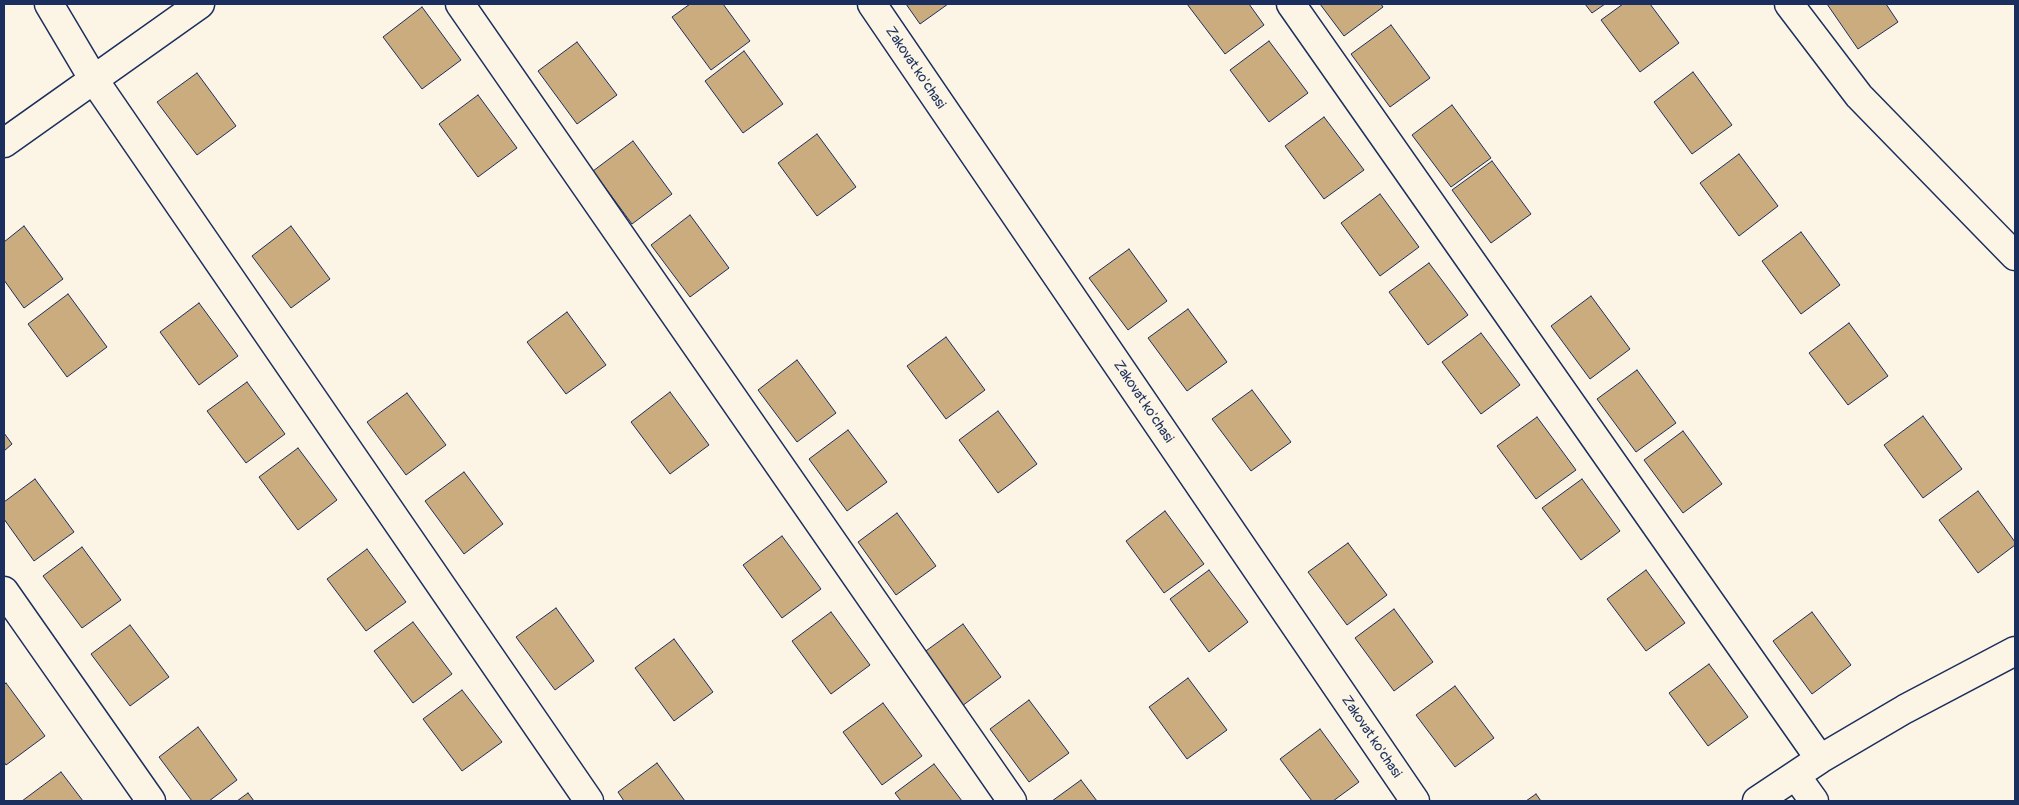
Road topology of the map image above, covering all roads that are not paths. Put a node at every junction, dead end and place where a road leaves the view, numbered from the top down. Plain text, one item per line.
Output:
1 (49, 4) edge
2 (200, 4) edge
3 (460, 4) edge
4 (872, 4) edge
5 (1291, 4) edge
6 (1789, 4) edge
7 (94, 80) junction
8 (4, 143) edge
9 (2015, 256) edge
10 (4, 591) edge
11 (2015, 651) edge
12 (1820, 759) junction
13 (1796, 776) junction
14 (152, 801) edge
15 (589, 801) edge
16 (1012, 801) edge
17 (1415, 801) edge
18 (1758, 801) edge
19 (1814, 801) edge

1 - 7 street
2 - 7 street
3 - 16 street
4 - 17 street, Zakovat ko'chasi
5 - 12 street
6 - 9 street
7 - 8 street
7 - 15 street
10 - 14 street
11 - 12 street
12 - 13 street
13 - 18 street
13 - 19 street

